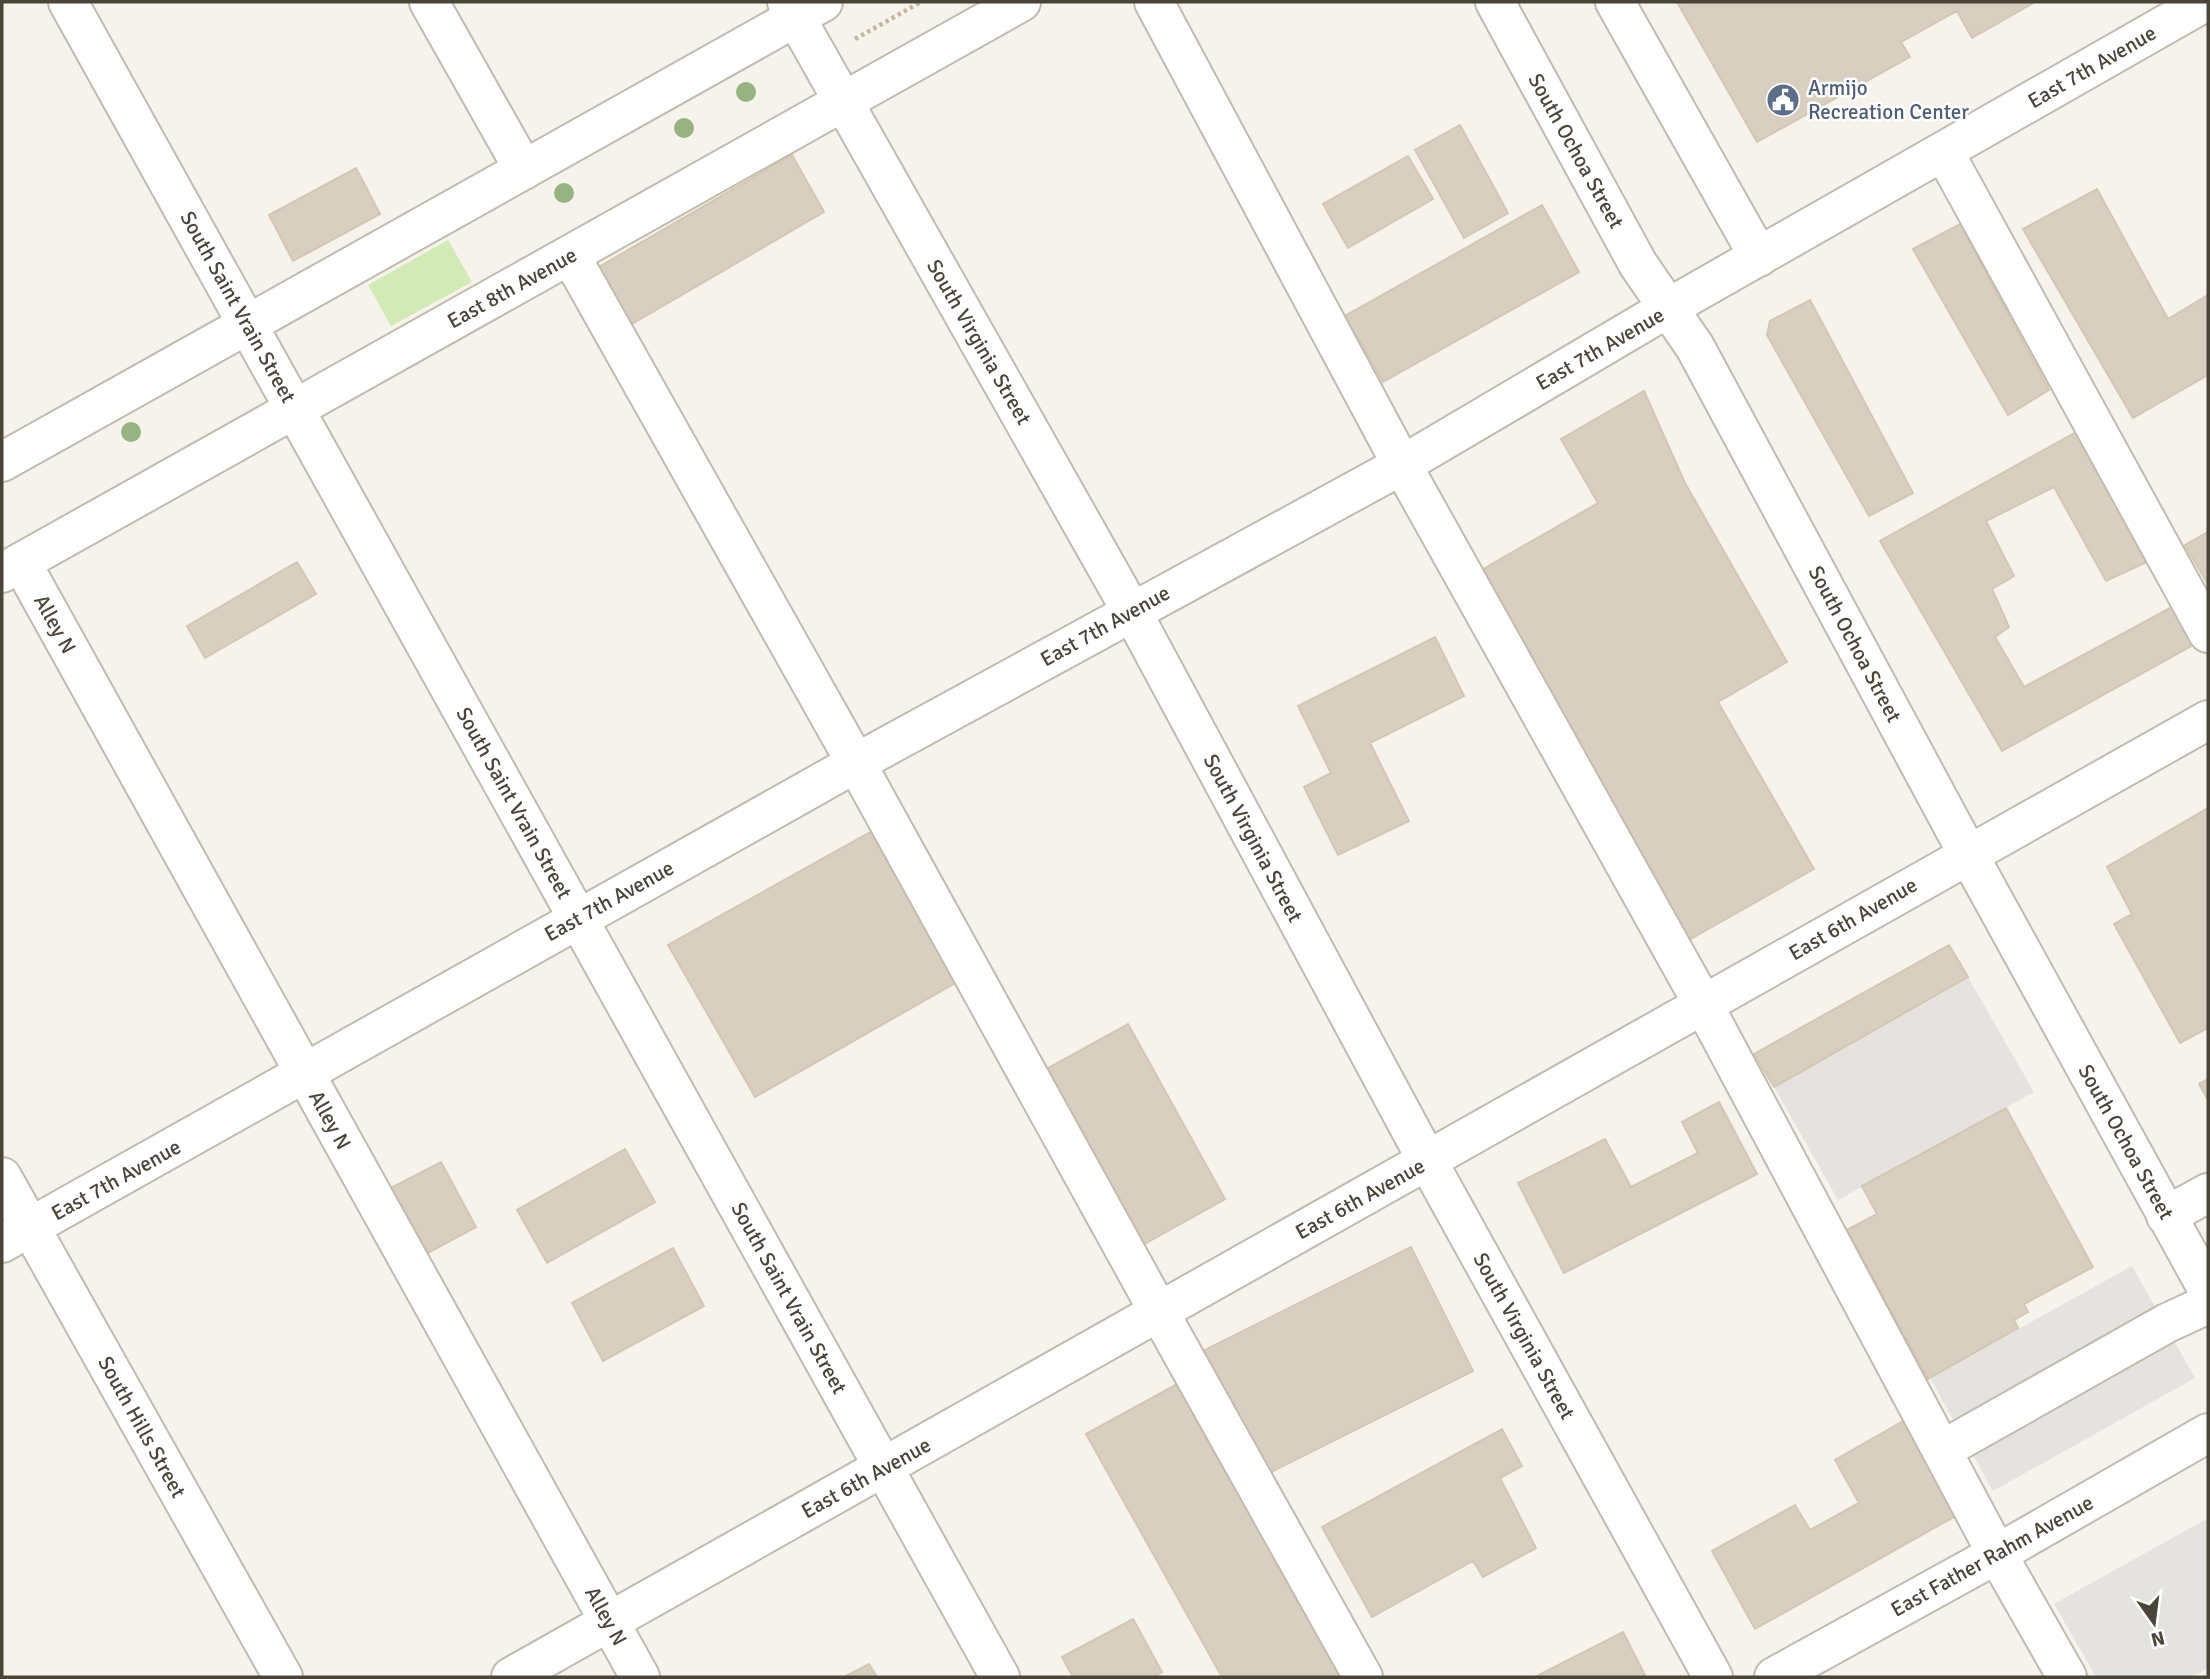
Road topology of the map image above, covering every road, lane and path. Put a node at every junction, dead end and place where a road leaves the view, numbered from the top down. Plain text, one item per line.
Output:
1 (68, 2) edge
2 (429, 2) edge
3 (921, 2) edge
4 (1021, 2) edge
5 (1154, 2) edge
6 (1495, 2) edge
7 (1615, 2) edge
8 (2205, 2) edge
9 (802, 7) edge
10 (850, 41) dead end
11 (843, 102) junction
12 (1944, 152) junction
13 (524, 170) junction
14 (570, 255) junction
15 (1759, 257) junction
16 (1668, 309) junction
17 (249, 324) junction
18 (295, 410) junction
19 (2, 463) edge
20 (1402, 465) junction
21 (11, 568) edge
22 (1132, 612) junction
23 (2208, 633) edge
24 (2208, 720) edge
25 (856, 763) junction
26 (1968, 855) junction
27 (578, 918) junction
28 (1703, 1004) junction
29 (304, 1075) junction
30 (1428, 1162) junction
31 (2, 1177) edge
32 (2208, 1193) edge
33 (2166, 1216) junction
34 (16, 1236) edge
35 (2208, 1290) edge
36 (2208, 1304) edge
37 (1159, 1312) junction
38 (2208, 1433) edge
39 (1942, 1450) junction
40 (884, 1469) junction
41 (1997, 1554) junction
42 (609, 1622) junction
43 (283, 1677) edge
44 (511, 1677) edge
45 (640, 1677) edge
46 (1000, 1677) edge
47 (1363, 1677) edge
48 (1713, 1677) edge
49 (1774, 1677) edge
50 (2067, 1677) edge

1 - 17 street, South Saint Vrain Street
2 - 13 street
3 - 10 path
4 - 11 street, East 8th Avenue
5 - 20 street
6 - 16 street, South Ochoa Street
7 - 15 street
8 - 12 street, East 7th Avenue
9 - 11 street, South Virginia Street
9 - 13 street
11 - 14 street, East 8th Avenue
11 - 22 street, South Virginia Street
12 - 15 street, East 7th Avenue
12 - 23 street
13 - 17 street
14 - 18 street, East 8th Avenue
14 - 25 street
15 - 16 street, East 7th Avenue
16 - 20 street, East 7th Avenue
16 - 26 street, South Ochoa Street
17 - 18 street, South Saint Vrain Street
17 - 19 street
18 - 21 street, East 8th Avenue
18 - 27 street, South Saint Vrain Street
20 - 22 street, East 7th Avenue
20 - 28 street
21 - 29 street, Alley N
22 - 25 street, East 7th Avenue
22 - 30 street, South Virginia Street
24 - 26 street, East 6th Avenue
25 - 27 street, East 7th Avenue
25 - 37 street
26 - 28 street, East 6th Avenue
26 - 33 street, South Ochoa Street
27 - 29 street, East 7th Avenue
27 - 40 street, South Saint Vrain Street
28 - 30 street, East 6th Avenue
28 - 39 street
29 - 34 street, East 7th Avenue
29 - 42 street, Alley N
30 - 37 street, East 6th Avenue
30 - 48 street, South Virginia Street
31 - 34 street, South Hills Street
32 - 33 street
33 - 35 street, South Ochoa Street
34 - 43 street, South Hills Street
36 - 39 street
37 - 40 street, East 6th Avenue
37 - 47 street
38 - 41 street, East Father Rahm Avenue
39 - 41 street
40 - 42 street, East 6th Avenue
40 - 46 street, South Saint Vrain Street
41 - 49 street, East Father Rahm Avenue
41 - 50 street
42 - 44 street, East 6th Avenue
42 - 45 street, Alley N

